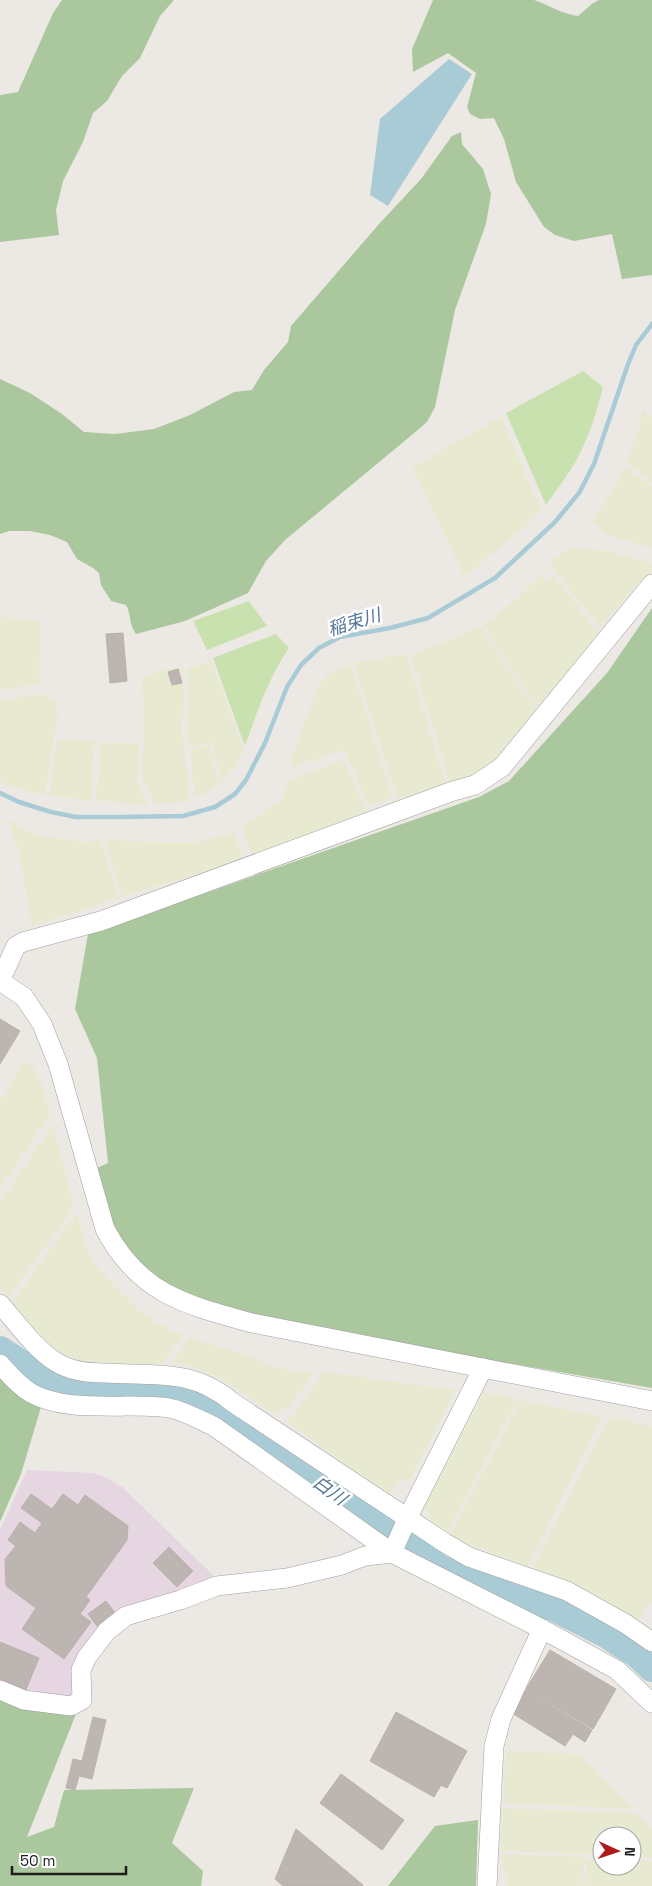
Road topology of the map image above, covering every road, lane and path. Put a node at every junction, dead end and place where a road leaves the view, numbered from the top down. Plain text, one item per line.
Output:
1 (652, 584) edge
2 (0, 1304) edge
3 (0, 1364) edge
4 (483, 1368) junction
5 (652, 1402) edge
6 (408, 1517) junction
7 (392, 1553) junction
8 (542, 1629) junction
9 (652, 1642) edge
10 (0, 1690) edge
11 (652, 1703) edge
12 (486, 1886) edge

1 - 4 street
2 - 6 street
3 - 7 street
4 - 5 street
4 - 6 street
6 - 7 street
6 - 9 street
7 - 8 street
7 - 10 street
8 - 11 street
8 - 12 street

